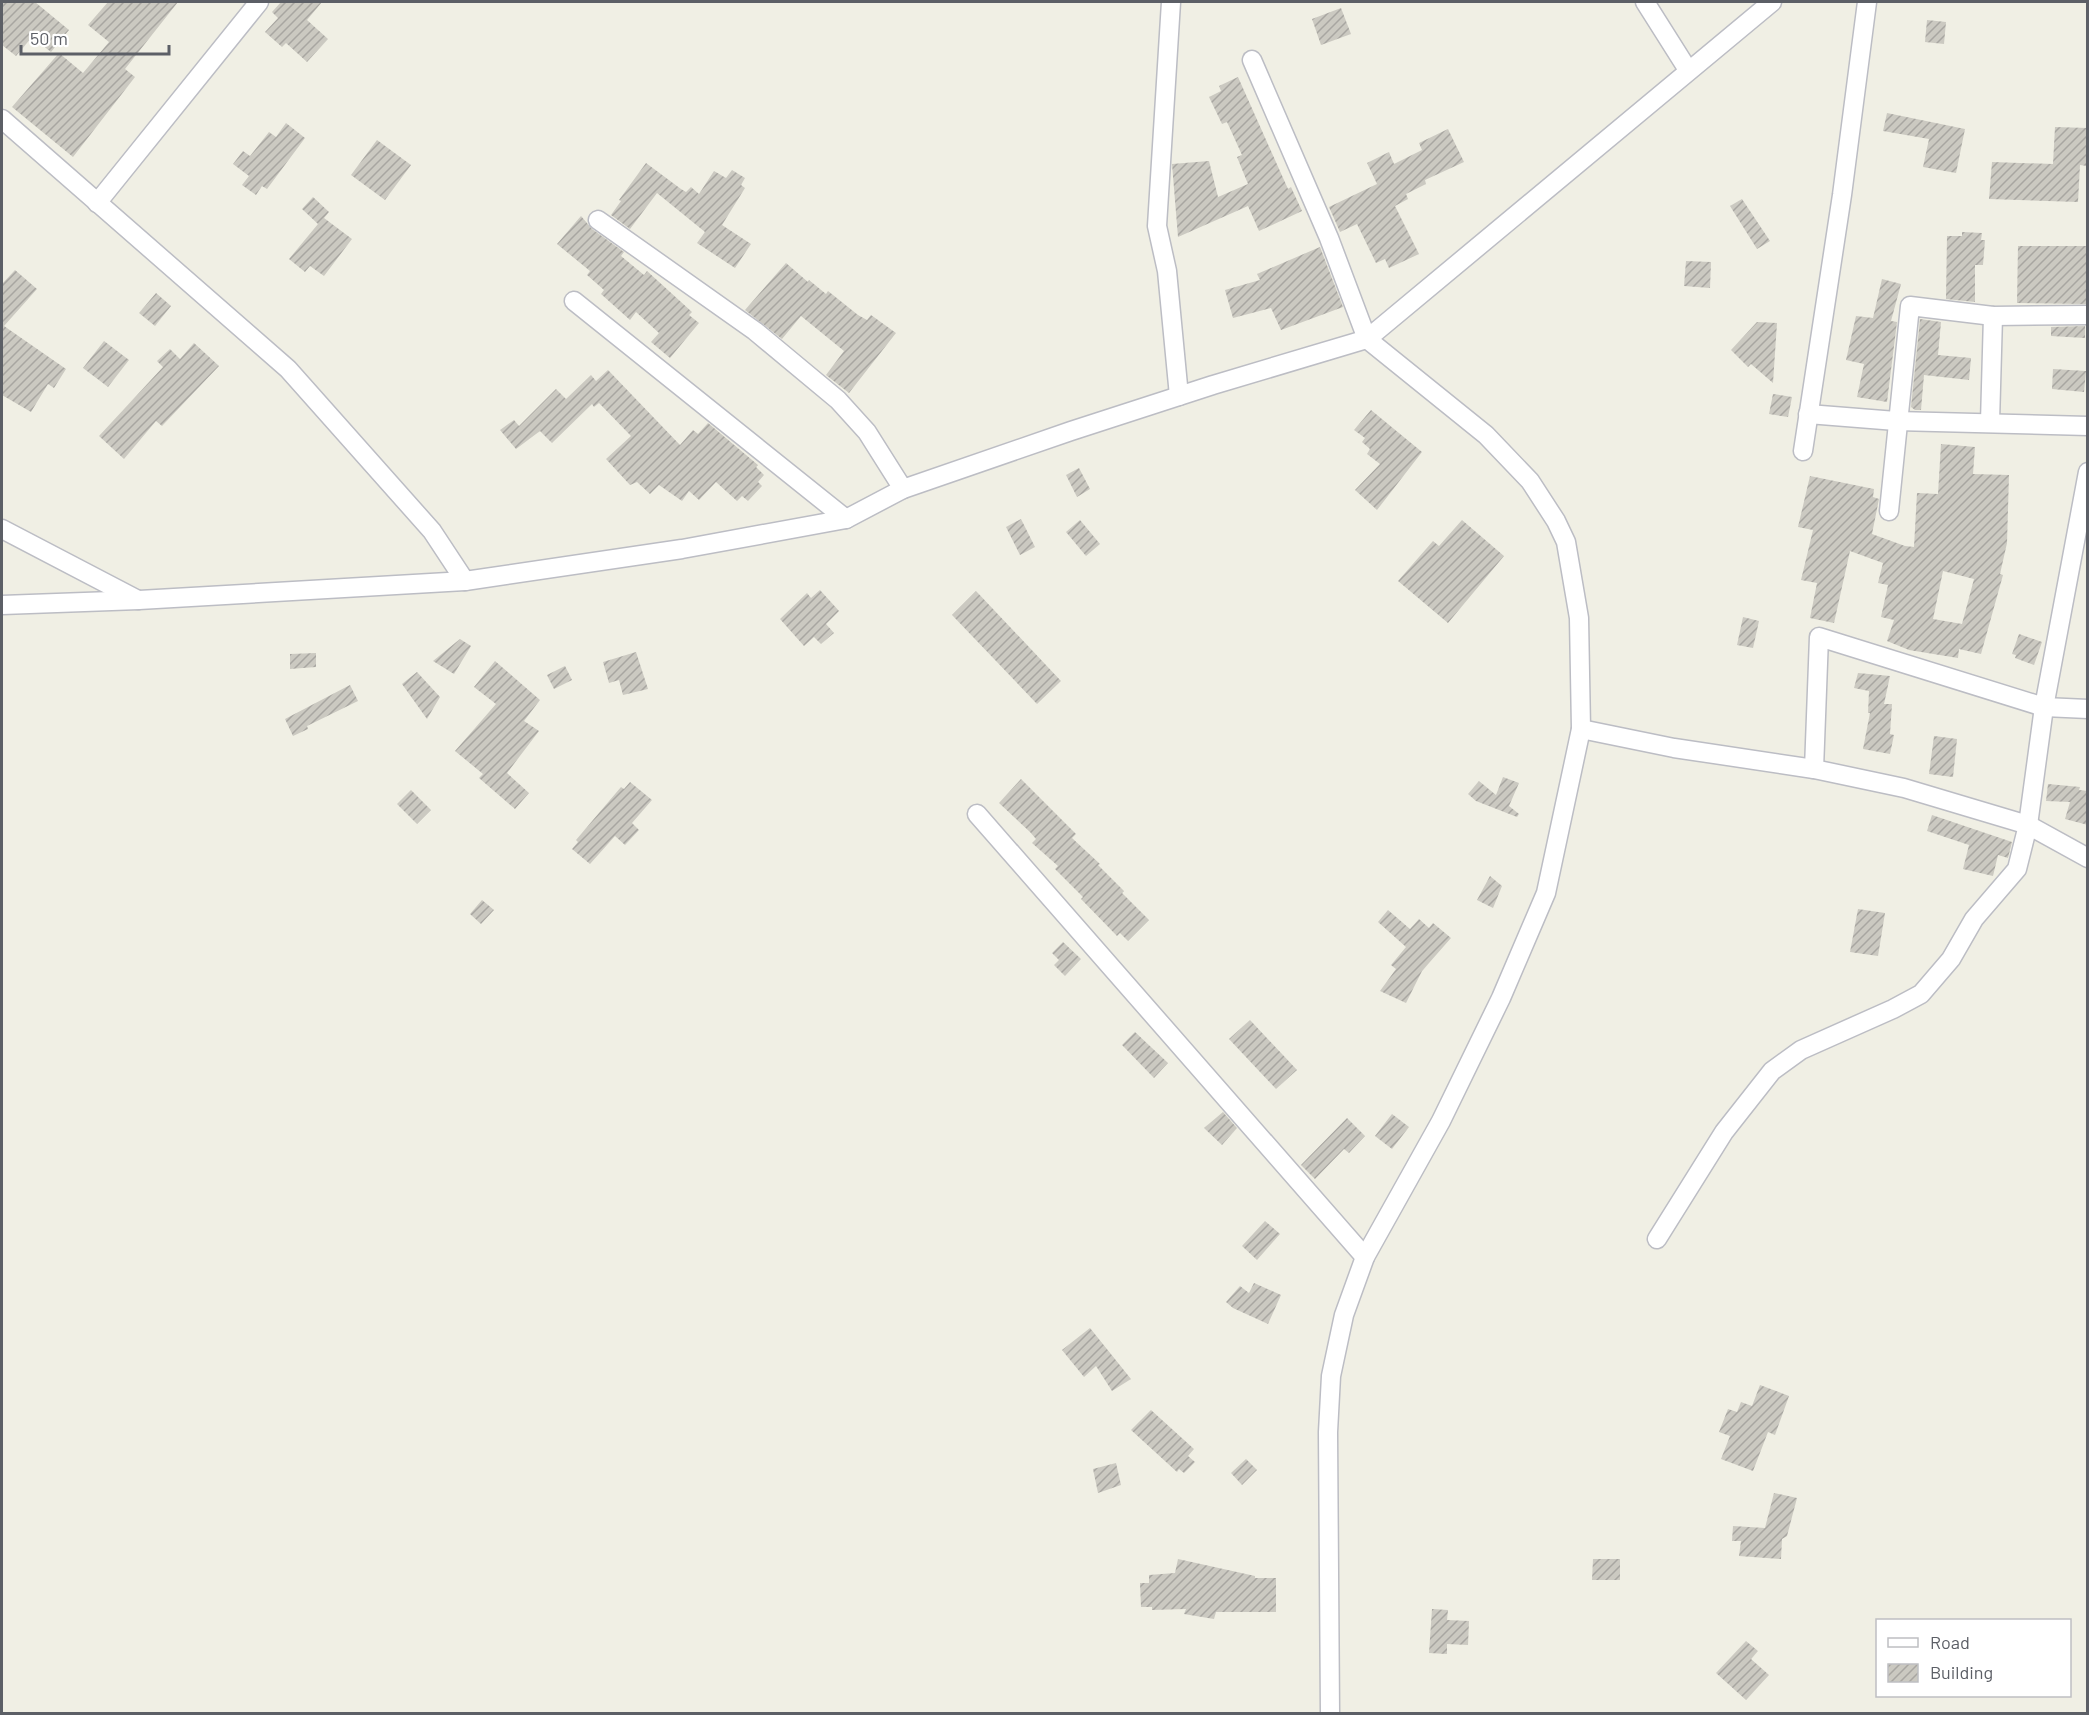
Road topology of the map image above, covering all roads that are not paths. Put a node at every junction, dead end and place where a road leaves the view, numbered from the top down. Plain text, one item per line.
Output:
1 (259, 2) edge
2 (1171, 2) edge
3 (1645, 2) edge
4 (1772, 2) edge
5 (1867, 2) edge
6 (1252, 60) dead end
7 (1688, 70) junction
8 (2, 119) edge
9 (97, 203) junction
10 (598, 220) dead end
11 (574, 301) dead end
12 (2088, 315) edge
13 (1993, 316) junction
14 (1367, 339) junction
15 (1179, 396) junction
16 (1808, 414) junction
17 (1896, 421) junction
18 (1990, 422) junction
19 (2088, 426) edge
20 (1803, 451) dead end
21 (2088, 472) edge
22 (903, 489) junction
23 (1889, 511) dead end
24 (846, 519) junction
25 (2, 529) edge
26 (465, 581) junction
27 (139, 600) junction
28 (2, 605) edge
29 (2044, 707) junction
30 (2088, 709) edge
31 (1581, 729) junction
32 (1814, 769) junction
33 (977, 814) dead end
34 (2028, 825) junction
35 (2088, 858) edge
36 (1657, 1239) dead end
37 (1365, 1257) junction
38 (1330, 1713) edge

1 - 9 street
2 - 15 street
3 - 7 street
4 - 7 street
5 - 16 street
6 - 14 street
7 - 14 street
8 - 9 street
9 - 26 street
10 - 22 street
11 - 24 street
12 - 13 street
13 - 17 street
13 - 18 street
14 - 15 street
14 - 31 street
15 - 22 street
16 - 17 street
16 - 20 street
17 - 18 street
17 - 23 street
18 - 19 street
21 - 29 street
22 - 24 street
24 - 26 street
25 - 27 street
26 - 27 street
27 - 28 street
29 - 30 street
29 - 32 street
29 - 34 street
31 - 32 street
31 - 37 street
32 - 34 street
33 - 37 street
34 - 35 street
34 - 36 street
37 - 38 street

